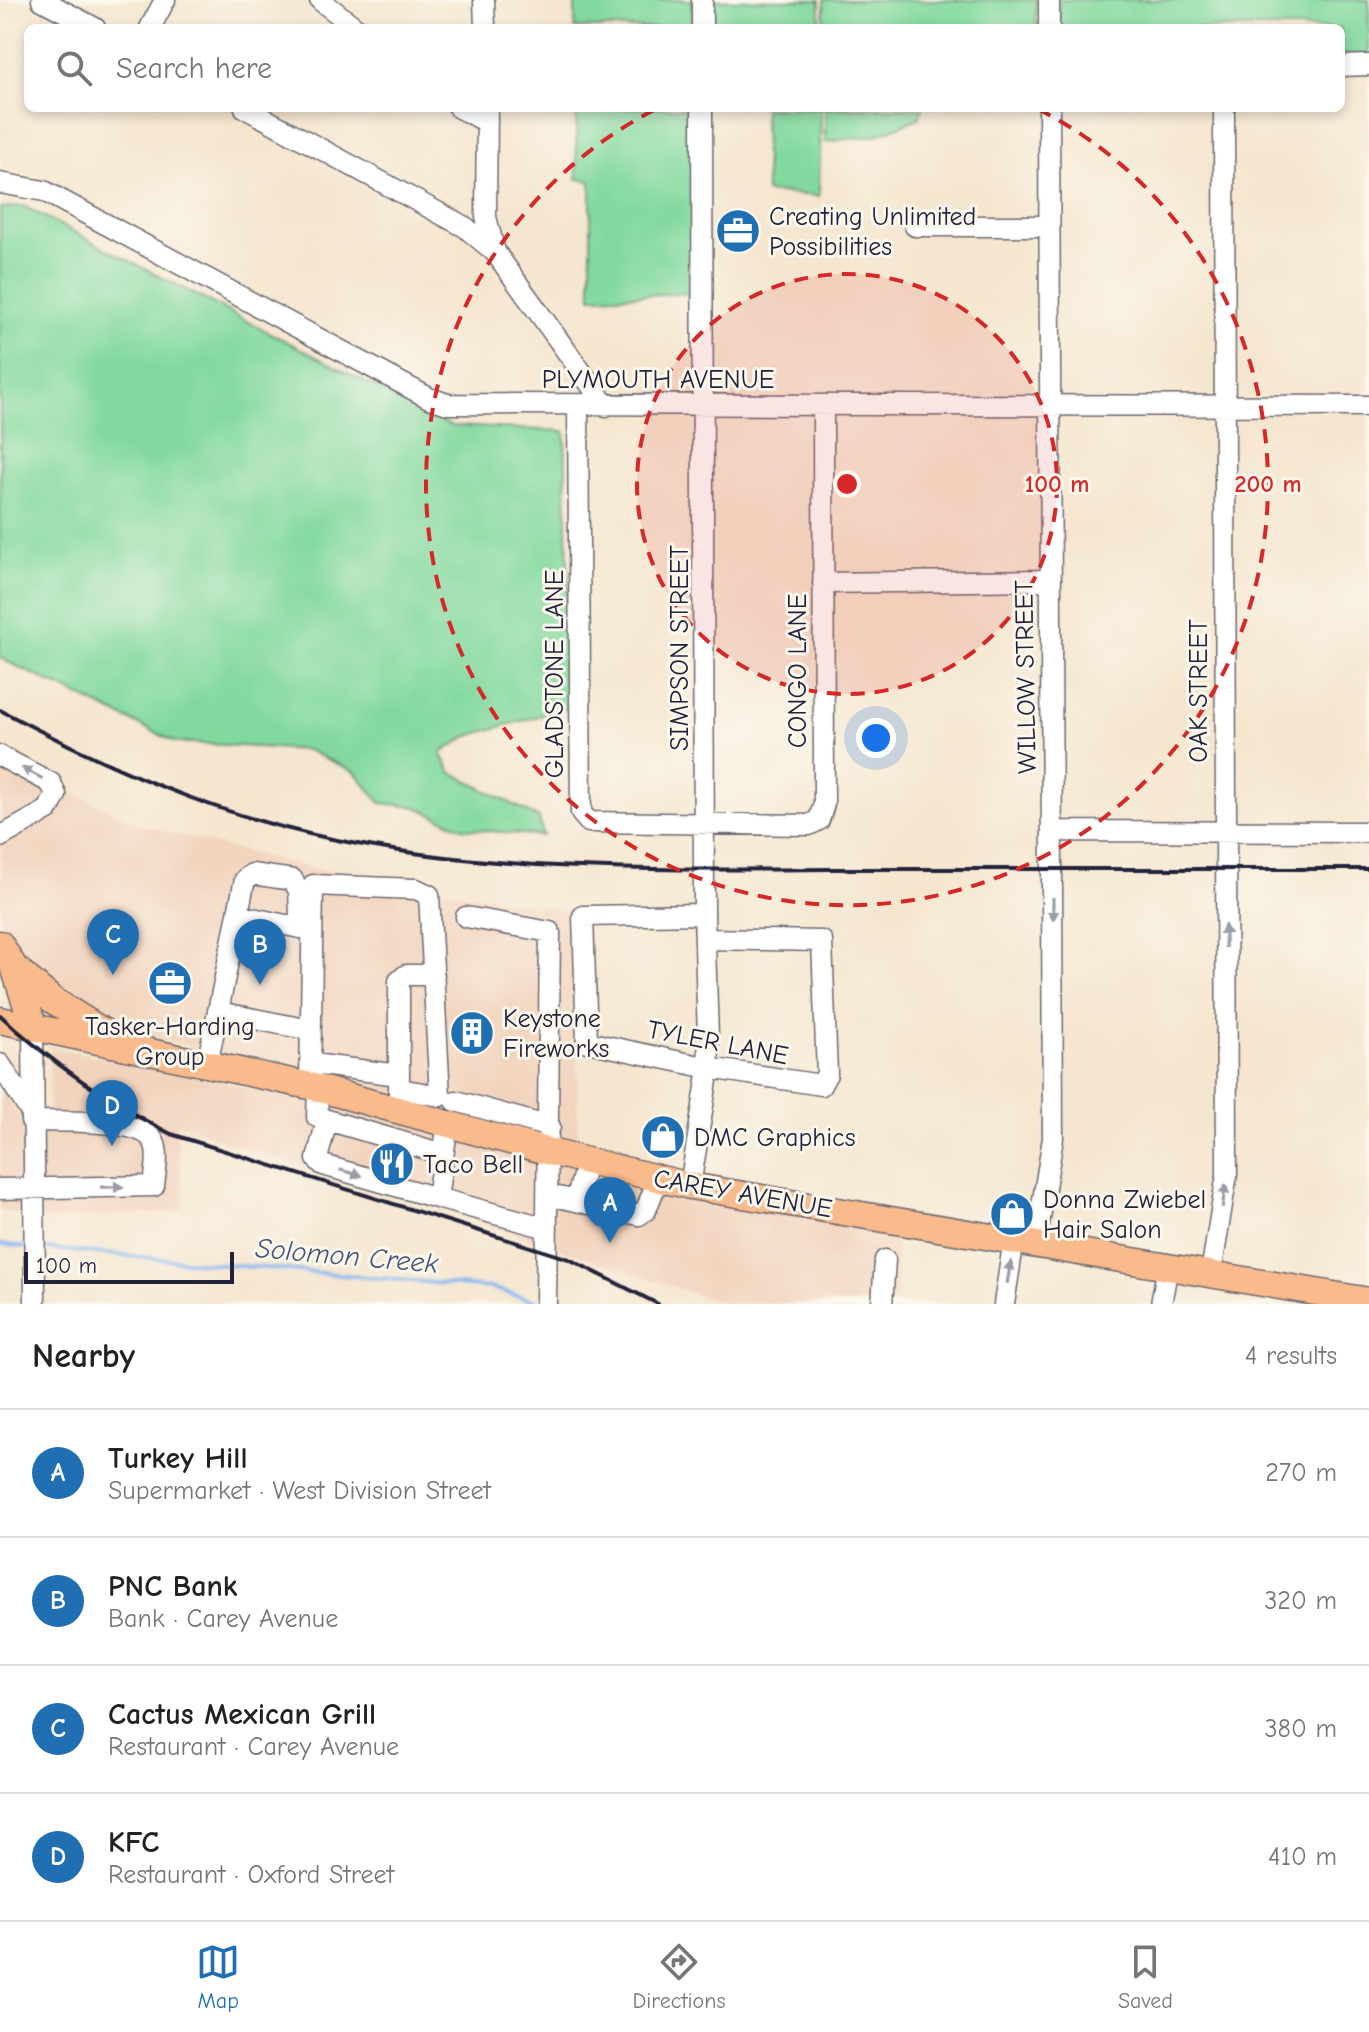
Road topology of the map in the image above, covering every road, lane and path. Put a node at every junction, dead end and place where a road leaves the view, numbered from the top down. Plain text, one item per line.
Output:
1 (42, 0) edge
2 (165, 0) edge
3 (320, 0) edge
4 (484, 0) edge
5 (702, 0) edge
6 (1049, 0) edge
7 (87, 24) edge
8 (152, 24) edge
9 (351, 24) edge
10 (485, 24) edge
11 (702, 24) edge
12 (1049, 24) edge
13 (1369, 65) edge
14 (1345, 66) edge
15 (252, 112) edge
16 (702, 112) edge
17 (1049, 112) edge
18 (1224, 112) edge
19 (487, 115) edge
20 (0, 183) edge
21 (915, 226) dead end
22 (1048, 226) junction
23 (495, 252) junction
24 (1049, 404) junction
25 (704, 405) junction
26 (578, 406) junction
27 (606, 406) junction
28 (823, 406) junction
29 (1223, 406) junction
30 (1369, 406) edge
31 (1051, 580) junction
32 (823, 583) junction
33 (0, 756) edge
34 (706, 826) junction
35 (1053, 831) junction
36 (1224, 832) junction
37 (1369, 832) edge
38 (6, 834) edge
39 (704, 914) junction
40 (238, 915) junction
41 (466, 917) dead end
42 (300, 928) junction
43 (705, 939) junction
44 (0, 944) edge
45 (14, 967) junction
46 (434, 975) junction
47 (219, 1012) junction
48 (0, 1020) edge
49 (33, 1025) junction
50 (300, 1028) junction
51 (143, 1051) junction
52 (0, 1064) edge
53 (207, 1065) junction
54 (709, 1068) junction
55 (310, 1080) junction
56 (399, 1091) junction
57 (452, 1112) junction
58 (31, 1117) junction
59 (327, 1120) junction
60 (550, 1140) junction
61 (443, 1154) junction
62 (587, 1161) junction
63 (658, 1179) junction
64 (690, 1186) junction
65 (0, 1189) edge
66 (34, 1189) junction
67 (549, 1195) junction
68 (437, 1198) junction
69 (576, 1201) junction
70 (547, 1228) junction
71 (1025, 1241) junction
72 (885, 1260) dead end
73 (1168, 1266) junction
74 (1211, 1273) junction
75 (1317, 1298) edge
76 (1369, 1301) edge
77 (35, 1304) edge
78 (546, 1304) edge
79 (882, 1304) edge
80 (1004, 1304) edge
81 (1161, 1304) edge

1 - 7 street
2 - 8 street
3 - 9 street
4 - 10 street
5 - 11 street
6 - 12 street
13 - 14 street
15 - 23 street
16 - 25 street, SIMPSON STREET
17 - 22 street, WILLOW STREET
18 - 29 street, OAK STREET
19 - 23 street
20 - 26 street, PLYMOUTH AVENUE
21 - 22 street
22 - 24 street, WILLOW STREET
23 - 27 street
24 - 28 street, PLYMOUTH AVENUE
24 - 29 street, PLYMOUTH AVENUE
24 - 31 street, WILLOW STREET
25 - 27 street, PLYMOUTH AVENUE
25 - 28 street, PLYMOUTH AVENUE
25 - 34 street, SIMPSON STREET
26 - 27 street, PLYMOUTH AVENUE
26 - 34 street, GLADSTONE LANE
28 - 32 street, CONGO LANE
29 - 30 street, PLYMOUTH AVENUE
29 - 36 street, OAK STREET
31 - 32 street
31 - 35 street, WILLOW STREET
32 - 34 street, CONGO LANE
38 -> 33 street
34 - 39 street, SIMPSON STREET
35 - 36 street
35 -> 71 street, WILLOW STREET
36 - 37 street
74 -> 36 street, OAK STREET
39 - 43 street, SIMPSON STREET
39 - 54 street, TYLER LANE
40 - 42 street
40 - 42 street
40 - 47 street
41 - 60 street
42 - 50 street
43 - 54 street, SIMPSON STREET
43 - 54 street, TYLER LANE
44 - 45 main road
45 - 49 main road
45 - 51 main road
46 - 55 street
46 - 56 street
46 - 56 street
47 - 50 street
47 - 53 street
48 - 49 main road, CAREY AVENUE
49 - 51 main road, CAREY AVENUE
49 - 58 street
50 - 55 street
51 - 53 main road, CAREY AVENUE
52 - 58 street
53 - 55 main road, CAREY AVENUE
54 - 64 street, SIMPSON STREET
55 - 56 main road, CAREY AVENUE
55 - 59 street
56 - 57 main road, CAREY AVENUE
57 - 60 main road, CAREY AVENUE
57 - 61 street
58 - 66 street
66 -> 58 street
59 - 61 street
59 -> 68 street
60 - 62 main road, CAREY AVENUE
60 - 67 street
61 - 68 street
62 - 63 main road, CAREY AVENUE
62 - 69 street
63 - 64 main road, CAREY AVENUE
63 - 69 street
64 - 71 main road, CAREY AVENUE
65 - 66 street
66 - 77 street
67 - 69 street
67 - 70 street
68 - 70 street
70 - 78 street
71 - 73 main road, CAREY AVENUE
80 -> 71 street, WILLOW STREET
72 - 79 street
73 - 74 main road, CAREY AVENUE
73 - 81 street
74 - 75 main road, CAREY AVENUE
75 - 76 main road, CAREY AVENUE

